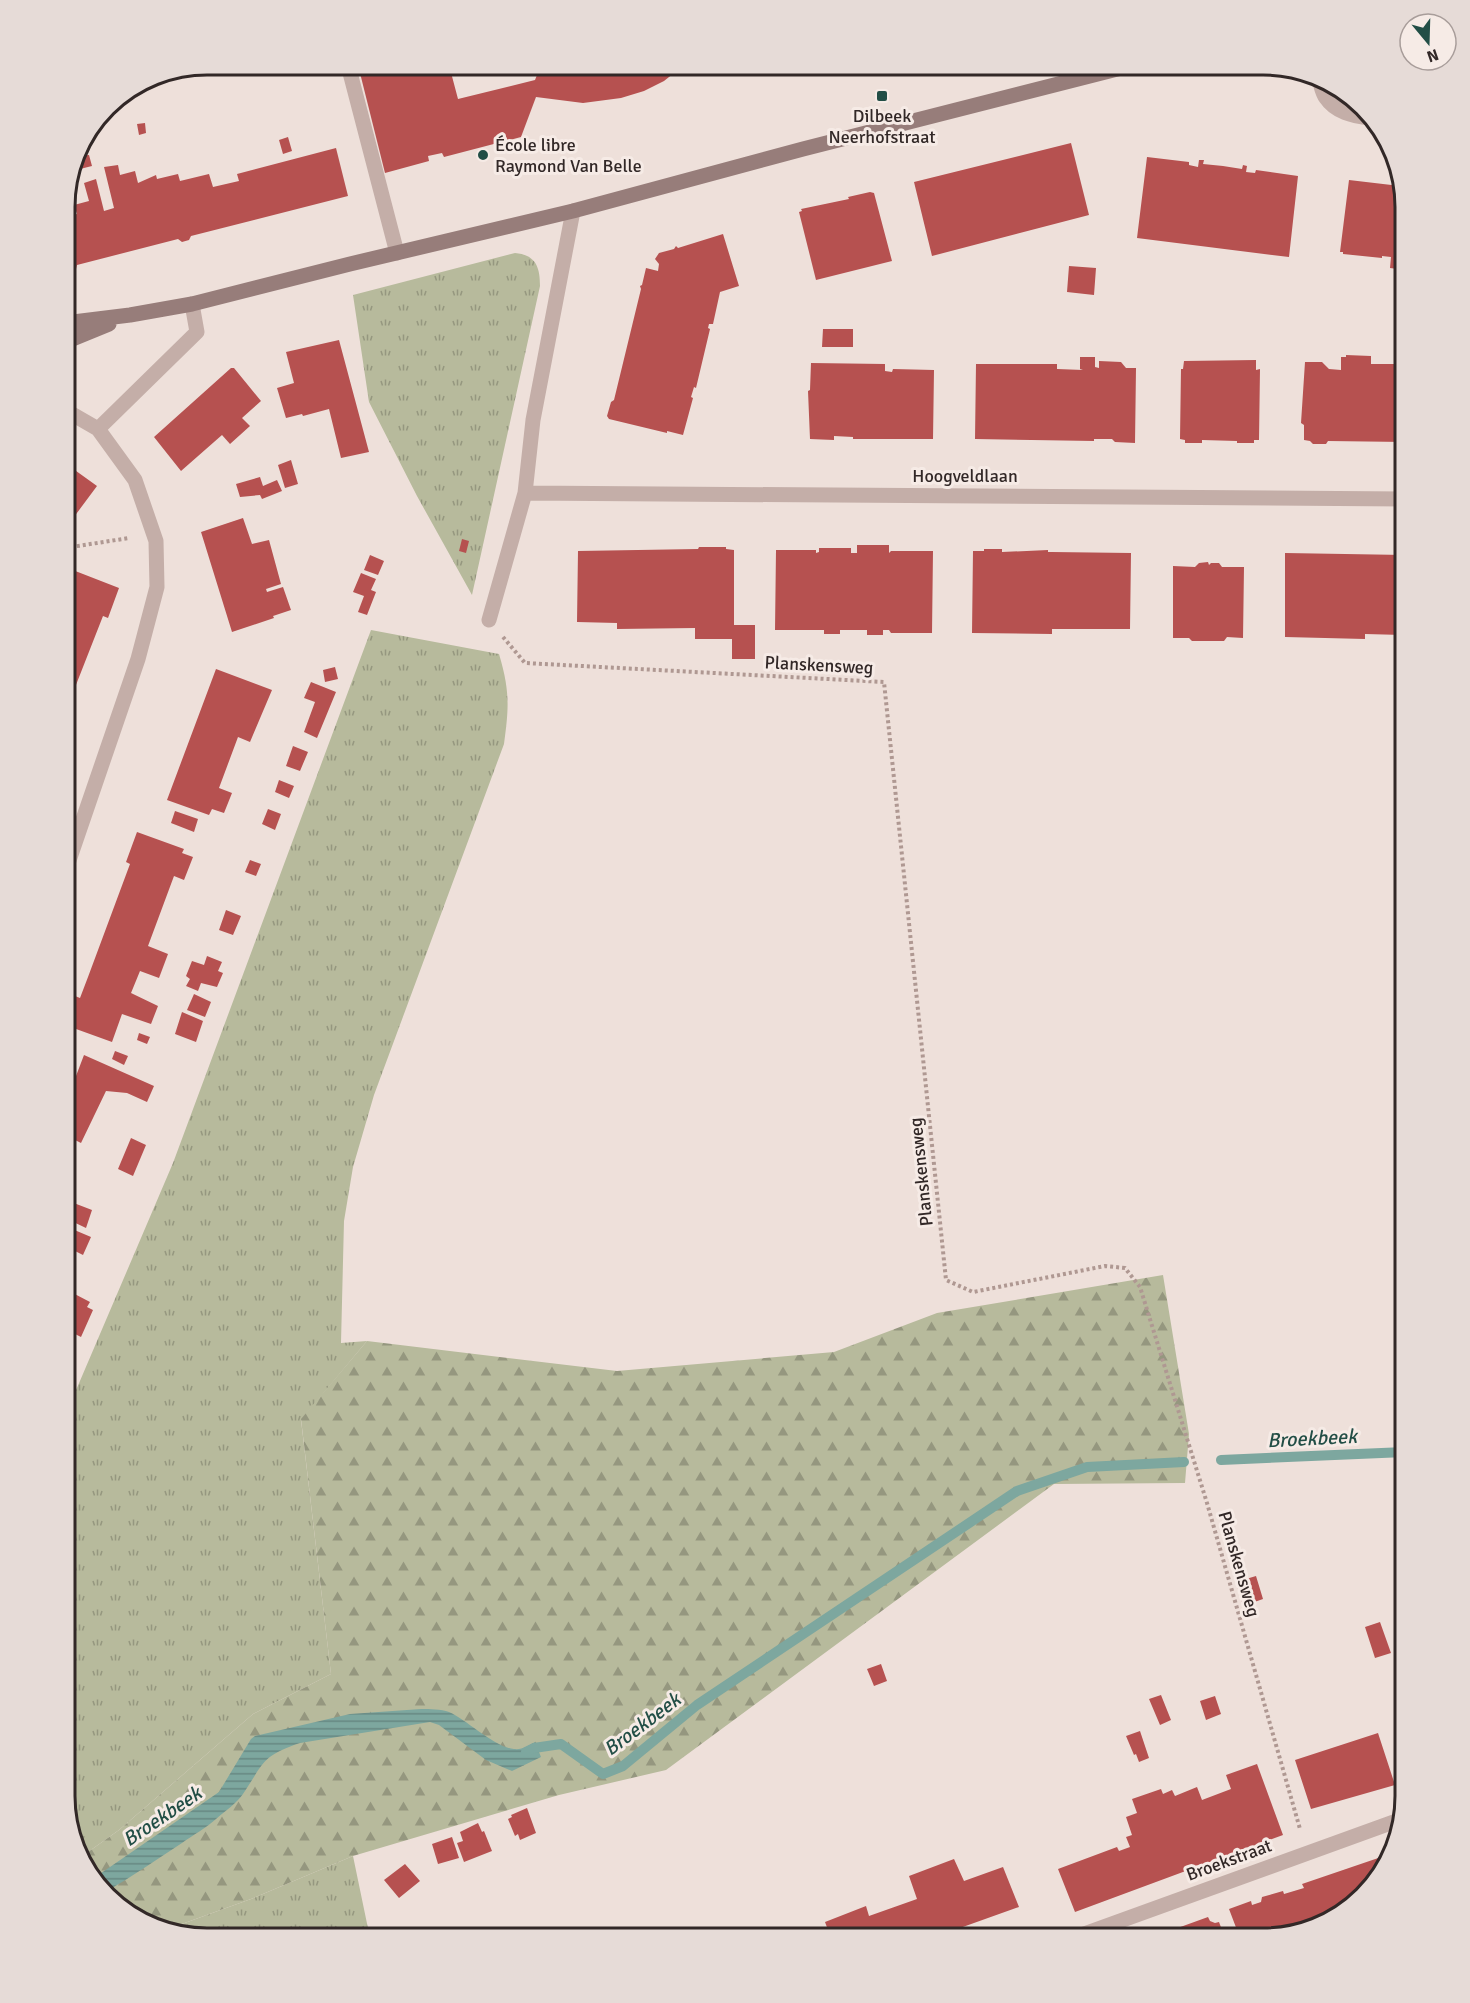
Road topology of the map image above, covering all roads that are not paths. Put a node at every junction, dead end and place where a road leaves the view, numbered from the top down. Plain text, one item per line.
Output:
1 (351, 75) edge
2 (1094, 75) edge
3 (1323, 90) edge
4 (1358, 117) edge
5 (573, 211) junction
6 (397, 253) junction
7 (192, 304) junction
8 (130, 315) junction
9 (75, 323) edge
10 (75, 338) edge
11 (75, 416) edge
12 (99, 429) junction
13 (525, 493) junction
14 (1395, 499) edge
15 (489, 620) road end
16 (75, 843) edge
17 (1392, 1822) edge
18 (1100, 1928) edge

1 - 6 street
2 - 5 main road
3 - 4 street
5 - 6 main road
5 - 13 street
6 - 7 main road
7 - 8 main road
7 - 12 street
8 - 9 main road
8 - 10 main road
11 - 12 street
12 - 16 street
13 - 14 street, Hoogveldlaan
13 - 15 street
17 - 18 street, Broekstraat

